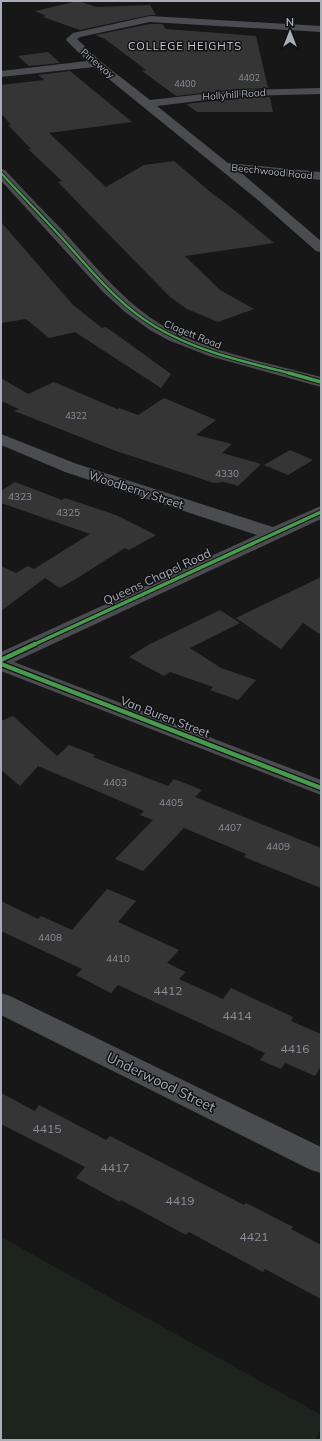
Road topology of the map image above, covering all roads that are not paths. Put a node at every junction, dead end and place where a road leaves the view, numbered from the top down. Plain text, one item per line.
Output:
1 (321, 29) edge
2 (96, 63) junction
3 (1, 74) edge
4 (321, 92) edge
5 (148, 104) junction
6 (222, 165) junction
7 (1, 173) edge
8 (321, 176) edge
9 (321, 248) edge
10 (321, 382) edge
11 (1, 439) edge
12 (321, 512) edge
13 (274, 534) junction
14 (1, 660) edge
15 (1, 664) edge
16 (321, 788) edge
17 (1, 1003) edge
18 (321, 1161) edge

1 - 2 street, Pineway
2 - 3 street
2 - 5 street, Pineway
4 - 5 street, Hollyhill Road
5 - 6 street, Pineway
6 - 8 street, Beechwood Road
6 - 9 street, Pineway
7 - 10 street, Clagett Road
11 - 13 street, Woodberry Street
12 - 13 street, Queens Chapel Road
13 - 14 street, Queens Chapel Road
15 - 16 street, Van Buren Street
17 - 18 street, Underwood Street

